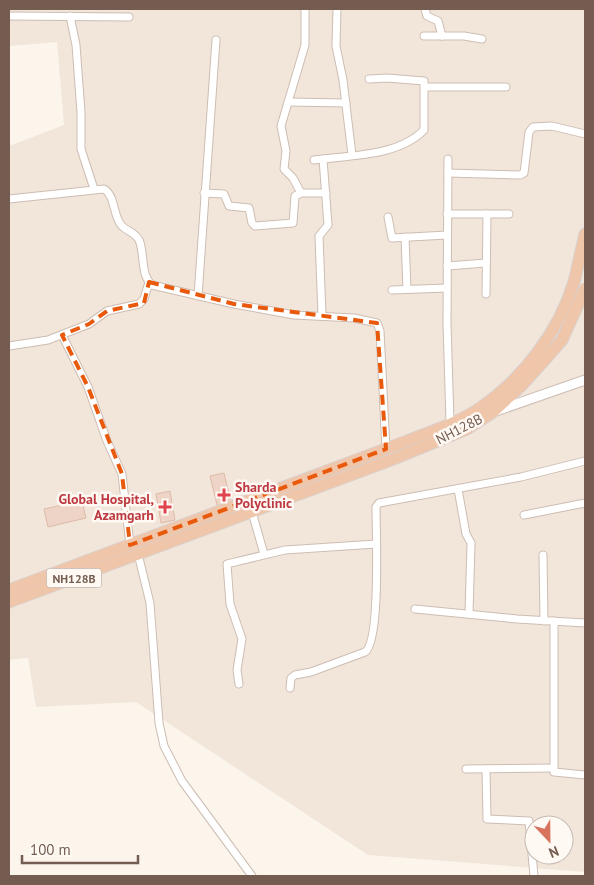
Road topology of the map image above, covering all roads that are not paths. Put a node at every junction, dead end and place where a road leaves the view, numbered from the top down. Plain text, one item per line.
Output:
1 (305, 9) edge
2 (337, 9) edge
3 (425, 9) edge
4 (9, 16) edge
5 (70, 16) junction
6 (129, 17) dead end
7 (424, 36) dead end
8 (442, 36) junction
9 (216, 40) dead end
10 (482, 40) dead end
11 (369, 80) dead end
12 (425, 87) junction
13 (506, 87) dead end
14 (288, 102) junction
15 (346, 103) junction
16 (585, 134) edge
17 (352, 155) junction
18 (323, 159) junction
19 (448, 159) dead end
20 (314, 160) dead end
21 (448, 173) junction
22 (94, 189) junction
23 (326, 193) junction
24 (204, 194) junction
25 (301, 194) junction
26 (9, 200) edge
27 (448, 214) junction
28 (487, 214) junction
29 (509, 214) dead end
30 (388, 217) dead end
31 (585, 234) edge
32 (447, 235) junction
33 (405, 237) junction
34 (486, 263) junction
35 (447, 266) junction
36 (149, 282) junction
37 (447, 288) junction
38 (406, 289) junction
39 (585, 289) edge
40 (392, 290) dead end
41 (486, 294) dead end
42 (198, 296) junction
43 (322, 316) junction
44 (62, 335) junction
45 (9, 346) edge
46 (585, 380) edge
47 (480, 408) junction
48 (493, 412) junction
49 (450, 423) junction
50 (386, 449) junction
51 (585, 461) edge
52 (458, 489) junction
53 (585, 502) edge
54 (252, 512) junction
55 (524, 515) dead end
56 (376, 544) junction
57 (130, 545) junction
58 (138, 554) junction
59 (264, 554) junction
60 (542, 555) dead end
61 (9, 590) edge
62 (9, 602) edge
63 (415, 609) dead end
64 (469, 614) junction
65 (544, 621) junction
66 (554, 621) junction
67 (585, 623) edge
68 (239, 684) dead end
69 (290, 688) dead end
70 (554, 768) junction
71 (466, 769) dead end
72 (486, 769) junction
73 (585, 774) edge
74 (252, 876) edge
75 (534, 876) edge

1 - 14 street
2 - 15 street
3 - 8 street
4 - 5 street
5 - 6 street
5 - 22 street
7 - 8 street
8 - 10 street
9 - 24 street
11 - 12 street
12 - 13 street
12 - 17 street
14 - 15 street
14 - 25 street
15 - 17 street
16 - 21 street
17 - 18 street
18 - 20 street
18 - 23 street
19 - 21 street
21 - 27 street
22 - 26 street
22 - 36 street
23 - 25 street
23 - 43 street
24 - 25 street
24 - 42 street
27 - 28 street
27 - 32 street
28 - 29 street
28 - 34 street
30 - 33 street
31 - 47 highway
32 - 33 street
32 - 35 street
33 - 38 street
34 - 35 street
34 - 41 street
35 - 37 street
36 - 42 street
36 - 44 street
37 - 38 street
37 - 49 street
38 - 40 street
39 - 48 highway, NH128B
42 - 43 street
43 - 50 street
44 - 45 street
44 - 57 street
46 - 48 street
47 - 48 street
47 - 49 highway
48 - 54 highway, NH128B
49 - 50 highway
50 - 57 highway
51 - 52 street
52 - 56 street
52 - 64 street
53 - 55 street
54 - 58 highway, NH128B
54 - 59 street
56 - 59 street
56 - 69 street
57 - 61 highway
58 - 62 highway, NH128B
58 - 74 street
59 - 68 street
60 - 65 street
63 - 64 street
64 - 65 street
65 - 66 street
66 - 67 street
66 - 70 street
70 - 72 street
70 - 73 street
71 - 72 street
72 - 75 street

